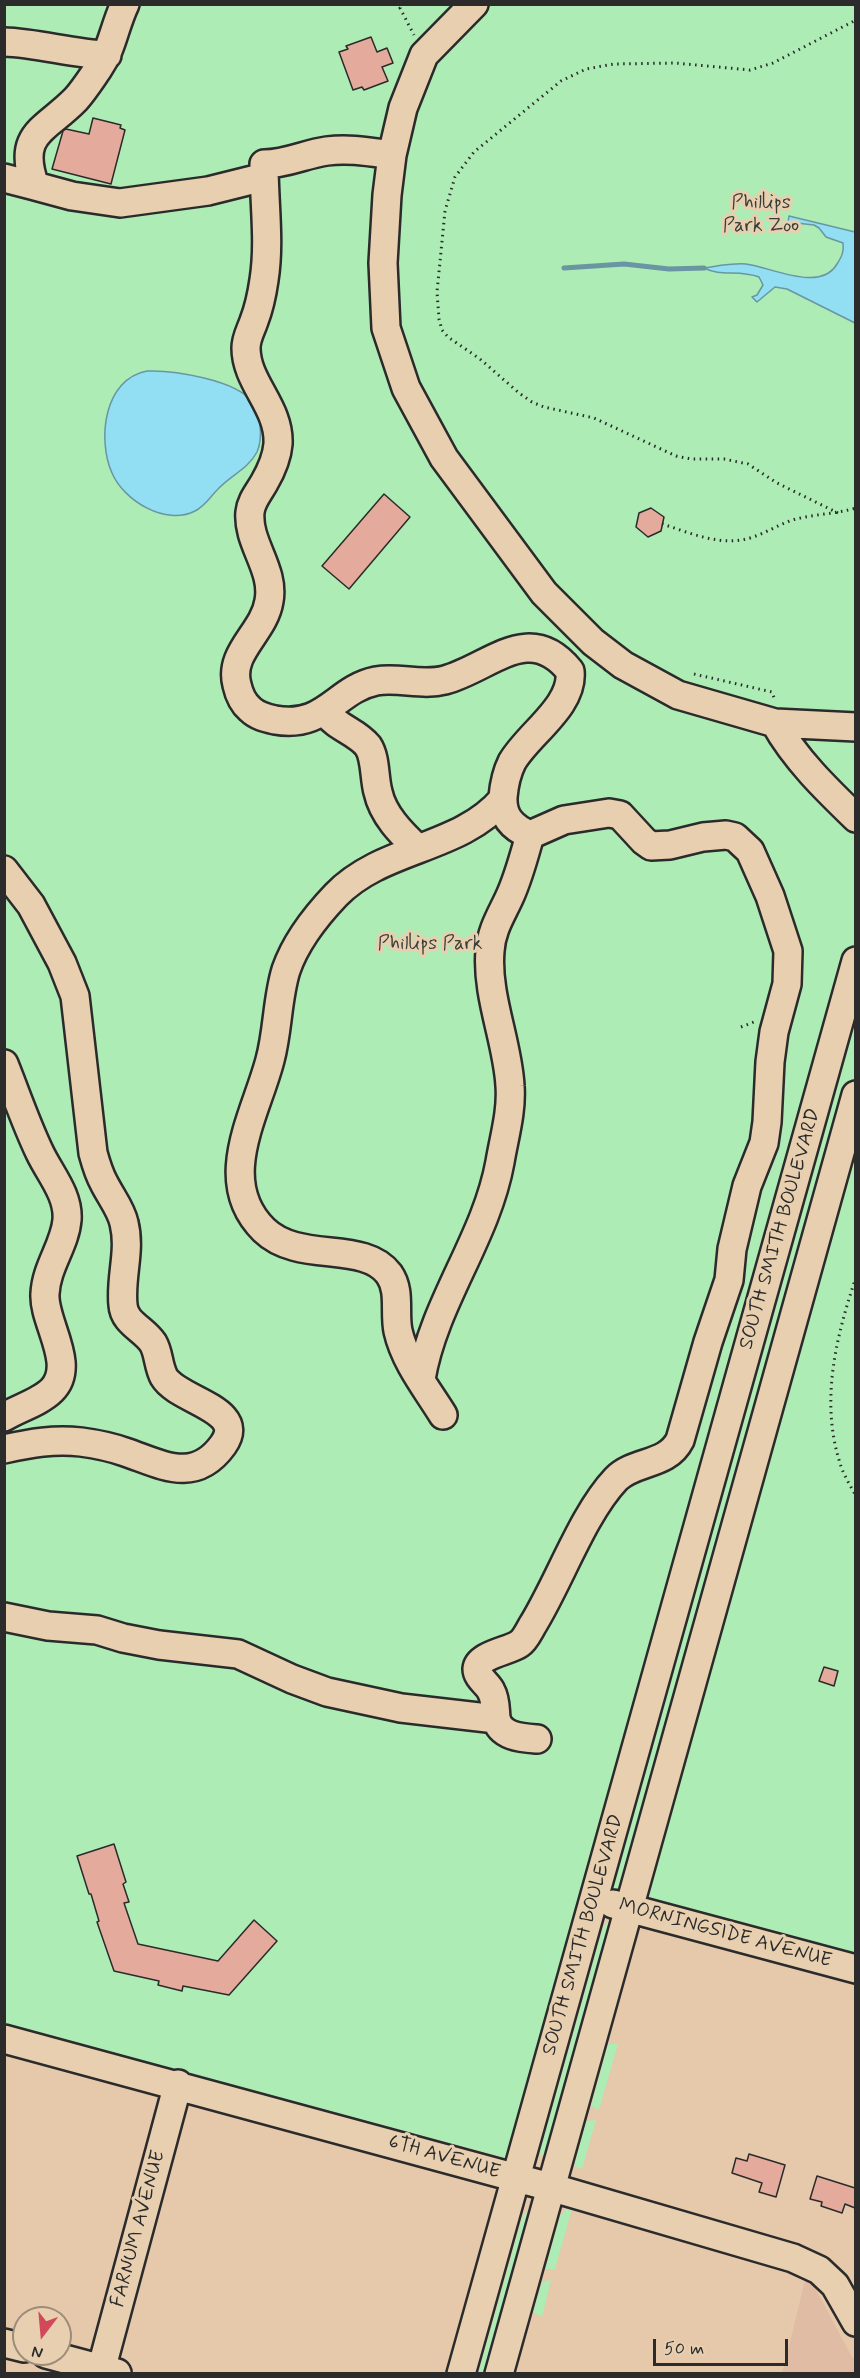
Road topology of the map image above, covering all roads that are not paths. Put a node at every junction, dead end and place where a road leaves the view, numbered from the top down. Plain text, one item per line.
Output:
1 (125, 4) edge
2 (474, 4) edge
3 (4, 42) edge
4 (107, 55) junction
5 (392, 155) junction
6 (264, 177) junction
7 (4, 178) edge
8 (35, 186) junction
9 (325, 711) junction
10 (775, 714) junction
11 (855, 726) edge
12 (503, 799) junction
13 (855, 818) edge
14 (530, 835) junction
15 (418, 849) junction
16 (4, 870) edge
17 (855, 961) edge
18 (848, 1015) edge
19 (4, 1064) edge
20 (855, 1095) edge
21 (421, 1379) junction
22 (443, 1415) dead end
23 (4, 1417) edge
24 (4, 1449) edge
25 (706, 1496) junction
26 (742, 1505) junction
27 (4, 1617) edge
28 (496, 1719) junction
29 (537, 1739) dead end
30 (594, 1898) junction
31 (629, 1908) junction
32 (855, 1969) edge
33 (4, 2038) edge
34 (178, 2084) junction
35 (515, 2178) junction
36 (550, 2187) junction
37 (855, 2322) edge
38 (72, 2362) edge
39 (106, 2372) edge
40 (460, 2373) edge
41 (499, 2373) edge

1 - 4 street
2 - 5 street
3 - 4 street
4 - 8 street
5 - 6 street
5 - 10 street
6 - 8 street
6 - 9 street
7 - 8 street
9 - 12 street
9 - 15 street
10 - 11 street
10 - 13 street
12 - 14 street
12 - 15 street
14 - 21 street
14 - 28 street
15 - 21 street
16 - 24 street
17 - 18 street, SOUTH SMITH BOULEVARD
18 - 25 street, SOUTH SMITH BOULEVARD
19 - 23 street
20 - 26 street, SOUTH SMITH BOULEVARD
21 - 22 street
25 - 26 street
25 - 30 street, SOUTH SMITH BOULEVARD
26 - 31 street, SOUTH SMITH BOULEVARD
27 - 28 street
28 - 29 street
30 - 31 street, MORNINGSIDE AVENUE
30 - 35 street, SOUTH SMITH BOULEVARD
31 - 32 street, MORNINGSIDE AVENUE
31 - 36 street, SOUTH SMITH BOULEVARD
33 - 34 street, 6TH AVENUE
34 - 35 street, 6TH AVENUE
34 - 39 street, FARNUM AVENUE
35 - 36 street, 6TH AVENUE
35 - 40 street, SOUTH SMITH BOULEVARD
36 - 37 street, 6TH AVENUE
36 - 41 street, SOUTH SMITH BOULEVARD
38 - 39 street

